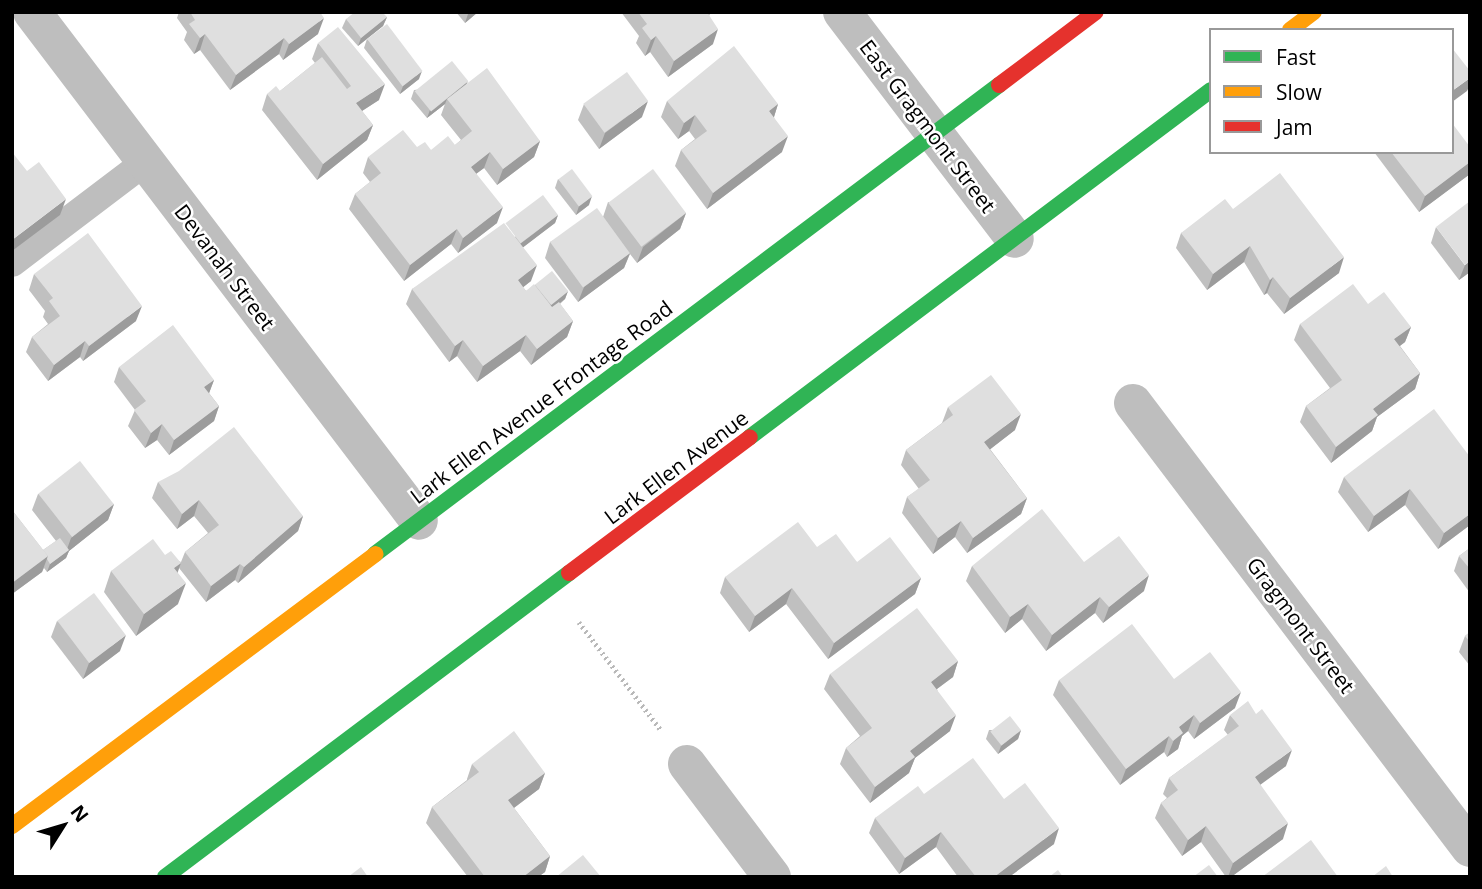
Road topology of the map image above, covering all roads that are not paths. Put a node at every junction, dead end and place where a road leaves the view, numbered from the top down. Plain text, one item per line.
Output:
1 (33, 12) edge
2 (842, 12) edge
3 (1096, 12) edge
4 (1314, 12) edge
5 (1293, 28) edge
6 (1209, 92) edge
7 (932, 132) junction
8 (145, 162) junction
9 (1015, 239) junction
10 (12, 263) edge
11 (1133, 403) dead end
12 (419, 521) junction
13 (687, 764) road end
14 (12, 826) edge
15 (1470, 848) edge
16 (165, 877) edge
17 (772, 877) edge

1 - 8 street, Devanah Street
2 - 7 street, East Gragmont Street
3 - 7 street, Lark Ellen Avenue Frontage Road
4 - 5 street
6 - 9 street, Lark Ellen Avenue
7 - 9 street, East Gragmont Street
7 - 12 street, Lark Ellen Avenue Frontage Road
8 - 10 lane
8 - 12 street, Devanah Street
9 - 16 street, Lark Ellen Avenue
11 - 15 street, Gragmont Street
12 - 14 street, Lark Ellen Avenue Frontage Road
13 - 17 street

